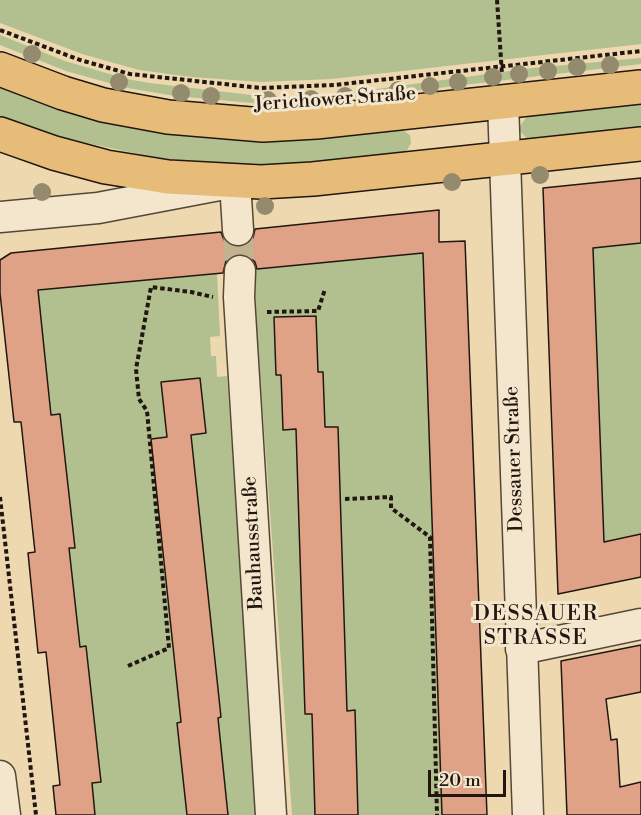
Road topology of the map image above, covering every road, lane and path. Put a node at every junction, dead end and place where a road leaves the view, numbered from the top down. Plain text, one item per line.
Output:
1 (497, 0) edge
2 (0, 30) edge
3 (641, 51) edge
4 (501, 65) junction
5 (0, 69) edge
6 (641, 87) edge
7 (503, 102) junction
8 (0, 134) edge
9 (641, 144) edge
10 (505, 159) junction
11 (235, 182) junction
12 (0, 217) edge
13 (238, 230) tunnel mouth
14 (240, 271) tunnel mouth
15 (325, 289) dead end
16 (229, 306) junction
17 (0, 497) edge
18 (345, 499) dead end
19 (641, 624) edge
20 (521, 649) junction
21 (128, 666) dead end
22 (0, 776) edge
23 (4, 815) edge
24 (36, 815) edge
25 (271, 815) edge
26 (437, 815) edge
27 (528, 815) edge

1 - 4 path
2 - 4 path, Jerichower Straße
3 - 4 path, Jerichower Straße
4 - 7 path
5 - 7 main road, Jerichower Straße
6 - 7 main road, Jerichower Straße
7 - 10 street, Dessauer Straße
8 - 11 main road
9 - 10 main road
10 - 11 main road
10 - 20 street, Dessauer Straße
11 - 12 street
11 - 13 street
14 - 16 street, Bauhausstraße
15 - 16 path
16 - 21 path
16 - 25 street, Bauhausstraße
17 - 24 path
18 - 26 path
19 - 20 street
20 - 27 street, Dessauer Straße
22 - 23 street

